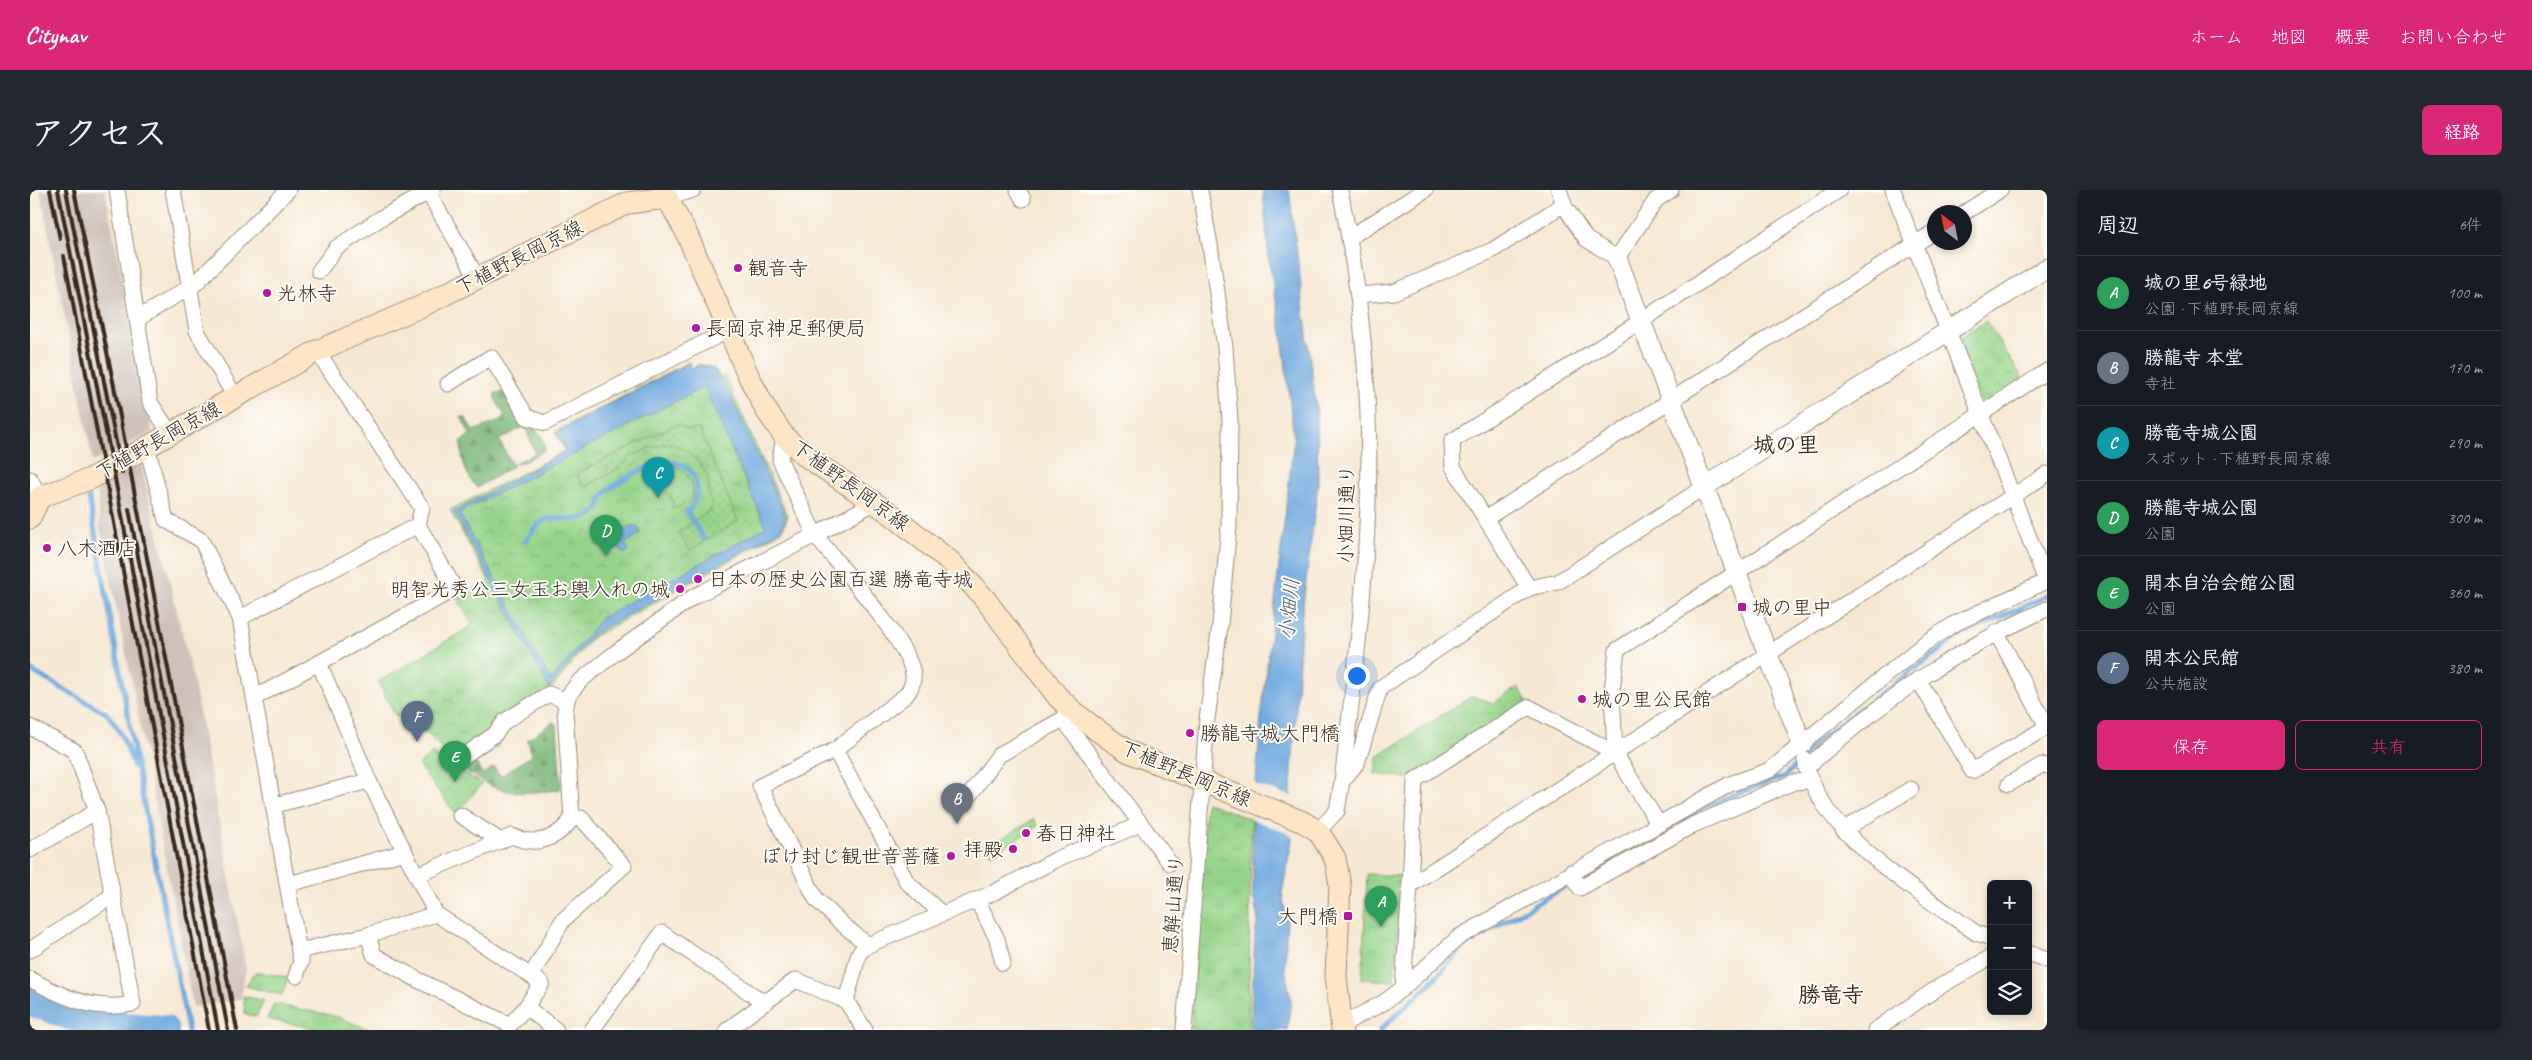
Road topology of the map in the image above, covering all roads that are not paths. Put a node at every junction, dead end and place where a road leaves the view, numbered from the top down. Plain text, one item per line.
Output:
1 (117, 190) edge
2 (173, 190) edge
3 (288, 190) edge
4 (693, 190) edge
5 (1200, 190) edge
6 (1340, 190) edge
7 (1425, 190) edge
8 (1671, 190) edge
9 (1838, 190) edge
10 (1893, 190) edge
11 (2000, 190) edge
12 (430, 191) edge
13 (665, 194) edge
14 (1562, 197) edge
15 (1972, 208) edge
16 (1350, 237) junction
17 (1927, 237) edge
18 (1914, 245) junction
19 (1617, 258) junction
20 (2047, 268) edge
21 (319, 271) dead end
22 (477, 277) junction
23 (189, 287) junction
24 (1358, 295) junction
25 (137, 319) junction
26 (1641, 321) junction
27 (729, 330) junction
28 (1948, 331) junction
29 (317, 351) junction
30 (2047, 371) edge
31 (448, 384) dead end
32 (235, 397) junction
33 (1672, 401) junction
34 (1980, 412) junction
35 (170, 433) junction
36 (784, 436) junction
37 (146, 446) junction
38 (2047, 474) edge
39 (33, 484) edge
40 (1704, 487) junction
41 (2013, 496) junction
42 (874, 503) junction
43 (30, 518) edge
44 (1485, 518) junction
45 (418, 526) junction
46 (815, 535) junction
47 (1737, 572) junction
48 (2047, 581) edge
49 (1529, 588) junction
50 (2047, 609) edge
51 (240, 618) junction
52 (1996, 632) junction
53 (1768, 655) junction
54 (319, 663) junction
55 (1918, 680) junction
56 (256, 697) junction
57 (566, 701) junction
58 (1067, 715) junction
59 (30, 727) edge
60 (1802, 744) junction
61 (836, 750) junction
62 (1616, 753) junction
63 (464, 756) dead end
64 (2047, 766) edge
65 (1808, 774) junction
66 (369, 781) junction
67 (1342, 782) junction
68 (1207, 783) junction
69 (2008, 784) dead end
70 (1911, 789) dead end
71 (968, 797) dead end
72 (275, 805) junction
73 (96, 811) junction
74 (460, 815) dead end
75 (572, 819) junction
76 (1658, 823) junction
77 (1141, 824) junction
78 (1843, 830) junction
79 (1318, 831) junction
80 (501, 841) junction
81 (30, 850) edge
82 (405, 852) junction
83 (1170, 863) dead end
84 (1572, 872) junction
85 (417, 875) junction
86 (289, 884) junction
87 (1410, 885) junction
88 (113, 895) junction
89 (977, 900) junction
90 (436, 914) junction
91 (942, 914) junction
92 (368, 935) junction
93 (1987, 936) edge
94 (868, 945) junction
95 (30, 950) edge
96 (299, 951) junction
97 (2032, 954) edge
98 (1987, 959) edge
99 (2047, 960) edge
100 (1003, 963) dead end
101 (296, 976) dead end
102 (531, 976) junction
103 (30, 979) edge
104 (1403, 988) junction
105 (846, 1001) junction
106 (765, 1003) junction
107 (526, 1007) junction
108 (1342, 1027) edge
109 (556, 1030) edge
110 (592, 1030) edge
111 (727, 1030) edge
112 (865, 1030) edge
113 (1184, 1030) edge
114 (1875, 1030) edge

1 - 25 street
2 - 23 street
3 - 23 street
4 - 13 street
5 - 68 street, 恵解山通り
6 - 16 street, 小畑川通り
7 - 16 street
8 - 19 street
9 - 26 street
10 - 18 street
11 - 15 street
12 - 21 street
12 - 22 street
13 - 22 main road, 下植野長岡京線
13 - 27 main road, 下植野長岡京線
14 - 19 street
14 - 24 street
16 - 24 street, 小畑川通り
17 - 18 street
18 - 28 street
18 - 33 street
19 - 26 street
20 - 28 street
22 - 29 main road, 下植野長岡京線
23 - 25 street
23 - 32 street
24 - 67 street, 小畑川通り
25 - 35 street
26 - 33 street
26 - 44 street
27 - 31 street
27 - 36 main road, 下植野長岡京線
28 - 34 street
28 - 40 street
29 - 32 main road, 下植野長岡京線
29 - 45 street
30 - 34 street
32 - 35 main road, 下植野長岡京線
33 - 40 street
33 - 44 street
34 - 41 street
34 - 47 street
35 - 37 main road, 下植野長岡京線
36 - 42 main road, 下植野長岡京線
36 - 46 street
37 - 39 main road, 下植野長岡京線
37 - 51 street
38 - 41 street
39 - 43 main road, 下植野長岡京線
40 - 47 street
40 - 49 street
41 - 48 street
41 - 53 street
42 - 46 street
42 - 58 main road, 下植野長岡京線
44 - 49 street
45 - 51 street
45 - 54 street
46 - 57 street
46 - 61 street
47 - 53 street
47 - 62 street
48 - 60 street
49 - 67 street
50 - 52 street
51 - 56 street
52 - 55 street
52 - 55 street
53 - 60 street
53 - 62 street
54 - 56 street
54 - 66 street
55 - 65 street
56 - 72 street
57 - 63 street
57 - 75 street
58 - 68 main road, 下植野長岡京線
58 - 71 street
58 - 77 street
59 - 73 street
60 - 65 street
60 - 76 street
61 - 91 street
61 - 94 street
62 - 76 street
62 - 87 street
62 - 87 street
64 - 69 street
65 - 78 street
65 - 84 street
66 - 72 street
66 - 82 street
67 - 79 street, 小畑川通り
68 - 79 main road, 下植野長岡京線
68 - 113 street, 恵解山通り
70 - 78 street
72 - 86 street
73 - 81 street
73 - 88 street
74 - 80 street
75 - 80 street
75 - 102 street
76 - 84 street
77 - 83 street
77 - 89 street
78 - 93 street
79 - 108 main road, 下植野長岡京線
80 - 85 street
82 - 85 street
82 - 86 street
84 - 104 street
85 - 90 street
86 - 96 street
87 - 104 street
88 - 95 street
88 - 103 street
89 - 91 street
89 - 100 street
90 - 92 street
90 - 102 street
91 - 94 street
92 - 96 street
92 - 107 street
94 - 105 street
96 - 101 street
97 - 99 street
98 - 114 street
102 - 107 street
104 - 108 street
105 - 106 street
105 - 112 street
106 - 110 street
106 - 111 street
107 - 109 street

